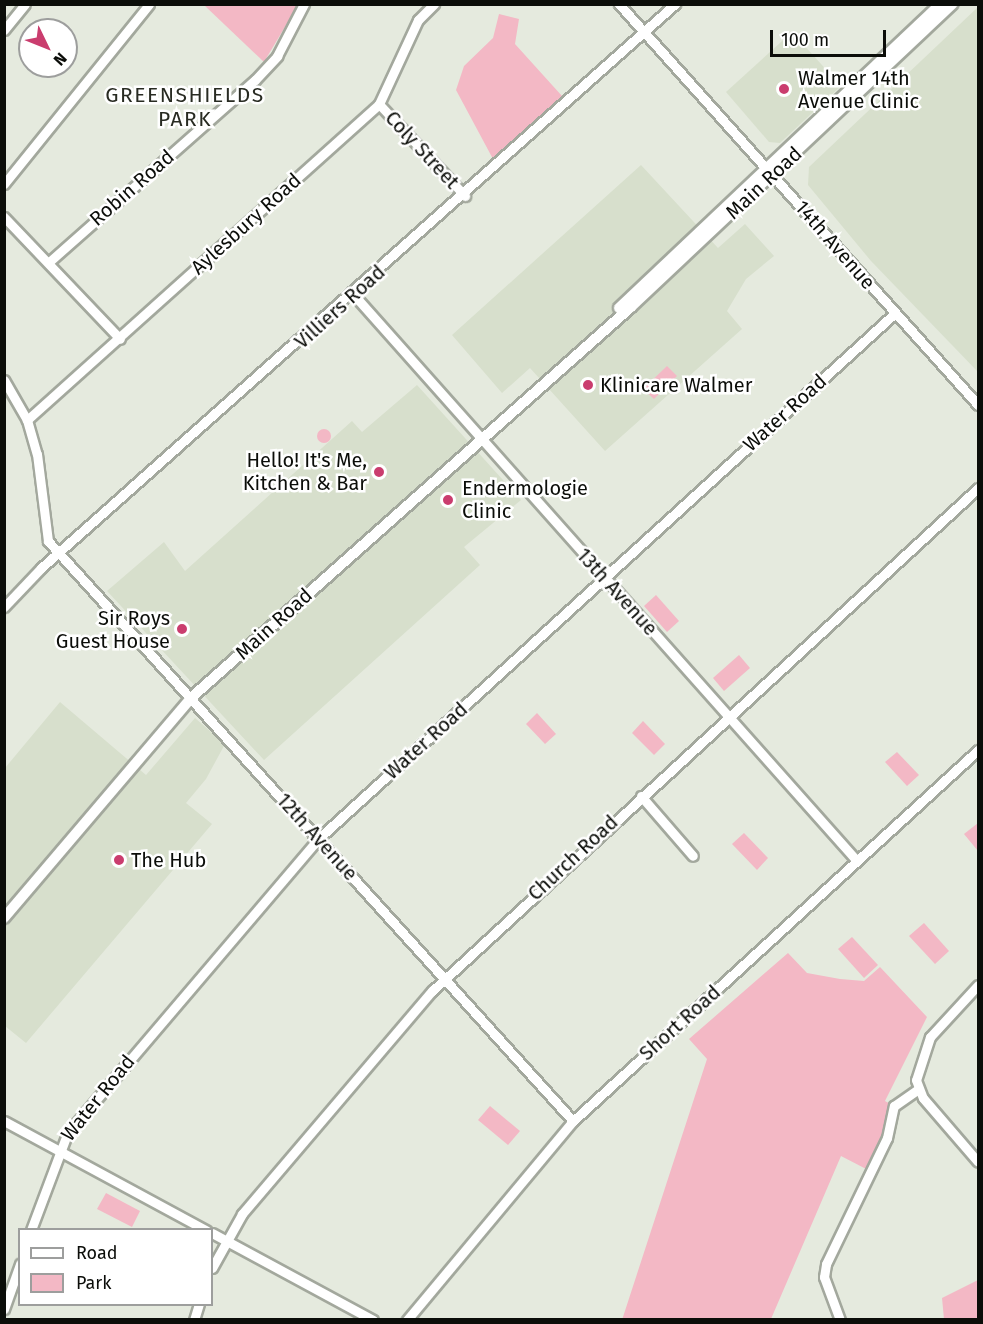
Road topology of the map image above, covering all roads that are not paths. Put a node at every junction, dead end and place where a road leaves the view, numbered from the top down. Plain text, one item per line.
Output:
1 (25, 4) edge
2 (149, 4) edge
3 (304, 4) edge
4 (434, 4) edge
5 (619, 4) edge
6 (675, 4) edge
7 (941, 4) edge
8 (953, 4) edge
9 (4, 30) edge
10 (646, 34) junction
11 (379, 104) junction
12 (770, 172) junction
13 (4, 184) edge
14 (465, 196) junction
15 (4, 218) edge
16 (49, 262) junction
17 (354, 295) junction
18 (895, 313) junction
19 (120, 339) junction
20 (4, 380) edge
21 (978, 405) edge
22 (27, 420) junction
23 (482, 439) junction
24 (978, 488) edge
25 (60, 553) junction
26 (604, 579) junction
27 (4, 607) edge
28 (192, 697) junction
29 (728, 716) junction
30 (978, 750) edge
31 (641, 796) junction
32 (318, 839) junction
33 (693, 856) dead end
34 (857, 861) junction
35 (4, 918) edge
36 (445, 979) junction
37 (978, 985) edge
38 (917, 1090) junction
39 (4, 1121) edge
40 (573, 1121) junction
41 (58, 1150) junction
42 (978, 1162) edge
43 (32, 1228) edge
44 (202, 1228) edge
45 (213, 1234) edge
46 (224, 1239) junction
47 (213, 1266) edge
48 (18, 1270) edge
49 (4, 1309) edge
50 (373, 1320) edge
51 (407, 1320) edge
52 (840, 1320) edge

1 - 9 street
2 - 13 street
3 - 16 street, Robin Road
4 - 11 street, Aylesbury Road
5 - 10 street, 14th Avenue
6 - 10 street, Villiers Road
7 - 12 main road, Main Road
8 - 12 main road, Main Road
10 - 12 street, 14th Avenue
10 - 14 street, Villiers Road
11 - 14 street, Coly Street
11 - 19 street, Aylesbury Road
12 - 18 street, 14th Avenue
12 - 23 main road, Main Road
14 - 17 street, Villiers Road
15 - 16 street
16 - 19 street
17 - 23 street, 13th Avenue
17 - 25 street, Villiers Road
18 - 21 street, 14th Avenue
18 - 26 street, Water Road
19 - 22 street, Aylesbury Road
20 - 22 street, 12th Avenue
22 - 25 street, 12th Avenue
23 - 26 street, 13th Avenue
23 - 28 main road, Main Road
24 - 29 street, Church Road
25 - 27 street, Villiers Road
25 - 28 street, 12th Avenue
26 - 29 street, 13th Avenue
26 - 32 street, Water Road
28 - 32 street, 12th Avenue
28 - 35 main road, Main Road
29 - 31 street, Church Road
29 - 34 street, 13th Avenue
30 - 34 street, Short Road
31 - 33 street
31 - 36 street, Church Road
32 - 36 street, 12th Avenue
32 - 41 street, Water Road
34 - 40 street, Short Road
36 - 40 street, 12th Avenue
36 - 46 street, Church Road
37 - 38 street
38 - 42 street
38 - 52 street
39 - 41 street
40 - 51 street, Short Road
41 - 43 street, Water Road
41 - 44 street
45 - 46 street
46 - 47 street, Church Road
46 - 50 street
48 - 49 street

